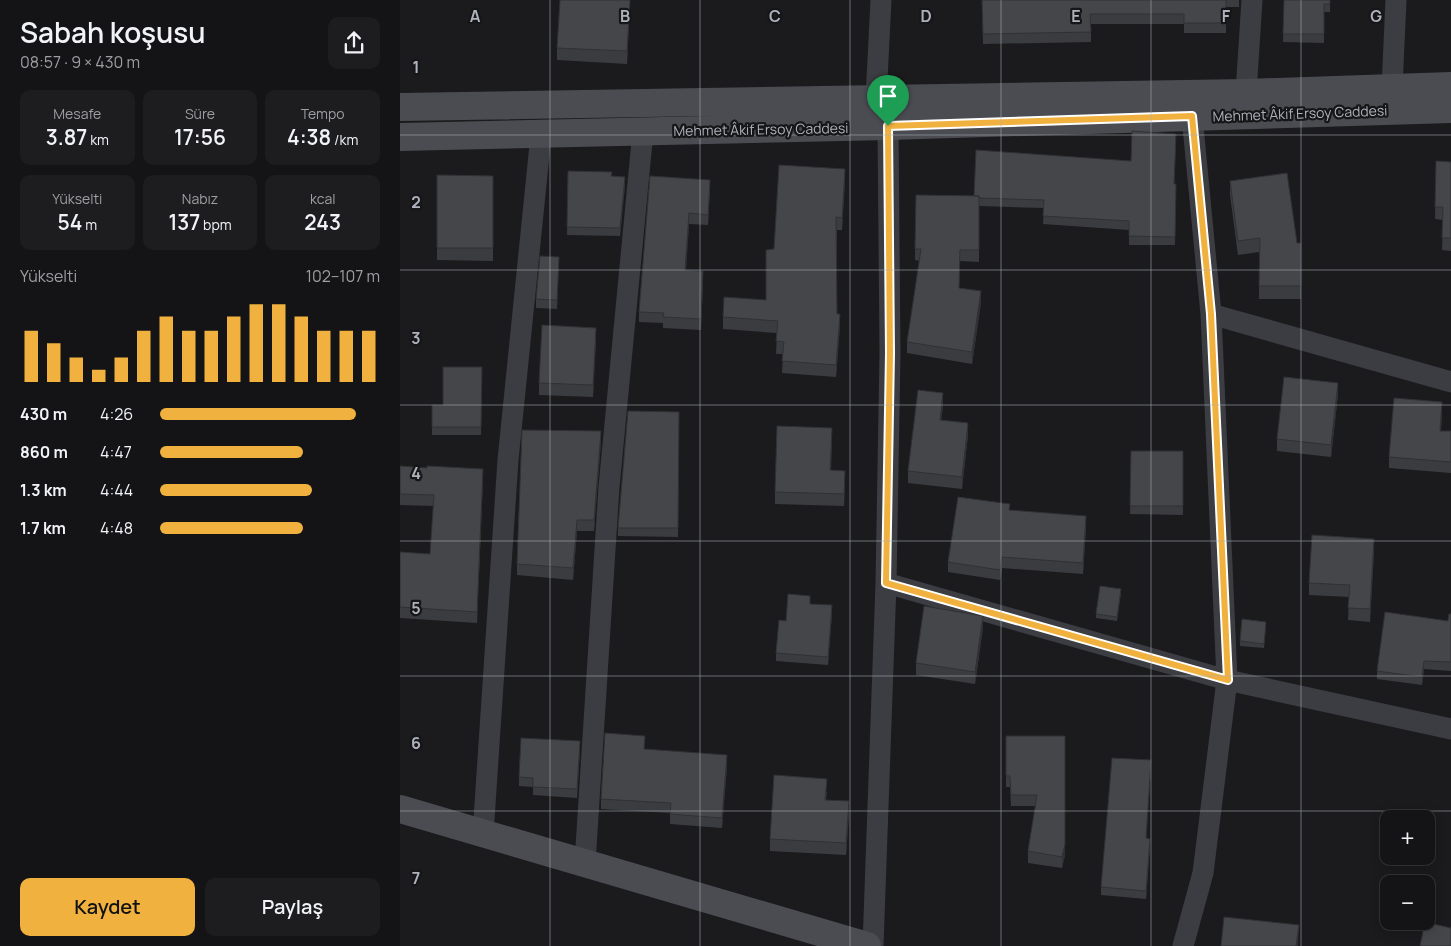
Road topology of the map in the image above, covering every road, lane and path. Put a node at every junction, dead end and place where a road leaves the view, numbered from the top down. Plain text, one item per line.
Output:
1 (881, 0) edge
2 (1252, 0) edge
3 (1396, 0) edge
4 (1451, 86) edge
5 (1392, 88) junction
6 (1246, 93) junction
7 (876, 100) junction
8 (400, 107) edge
9 (1451, 109) edge
10 (1192, 116) junction
11 (888, 126) junction
12 (644, 131) junction
13 (541, 135) junction
14 (400, 137) edge
15 (1211, 314) junction
16 (1451, 382) edge
17 (886, 583) junction
18 (1228, 680) junction
19 (1451, 729) edge
20 (400, 809) edge
21 (483, 834) junction
22 (585, 863) junction
23 (867, 946) edge
24 (873, 946) edge
25 (1183, 946) edge

1 - 7 street
2 - 6 street
3 - 5 street
4 - 5 main road, Mehmet Âkif Ersoy Caddesi
5 - 6 main road, Mehmet Âkif Ersoy Caddesi
6 - 7 main road, Mehmet Âkif Ersoy Caddesi
7 - 8 main road, Mehmet Âkif Ersoy Caddesi
7 - 11 street
9 - 10 main road, Mehmet Âkif Ersoy Caddesi
10 - 11 main road, Mehmet Âkif Ersoy Caddesi
10 - 15 street
11 - 12 main road, Mehmet Âkif Ersoy Caddesi
11 - 17 street
12 - 13 main road, Mehmet Âkif Ersoy Caddesi
12 - 22 street
13 - 14 main road, Mehmet Âkif Ersoy Caddesi
13 - 21 street
15 - 16 street
15 - 18 street
17 - 18 street
17 - 24 street
18 - 19 street
18 - 25 street
20 - 21 main road
21 - 22 main road
22 - 23 main road

